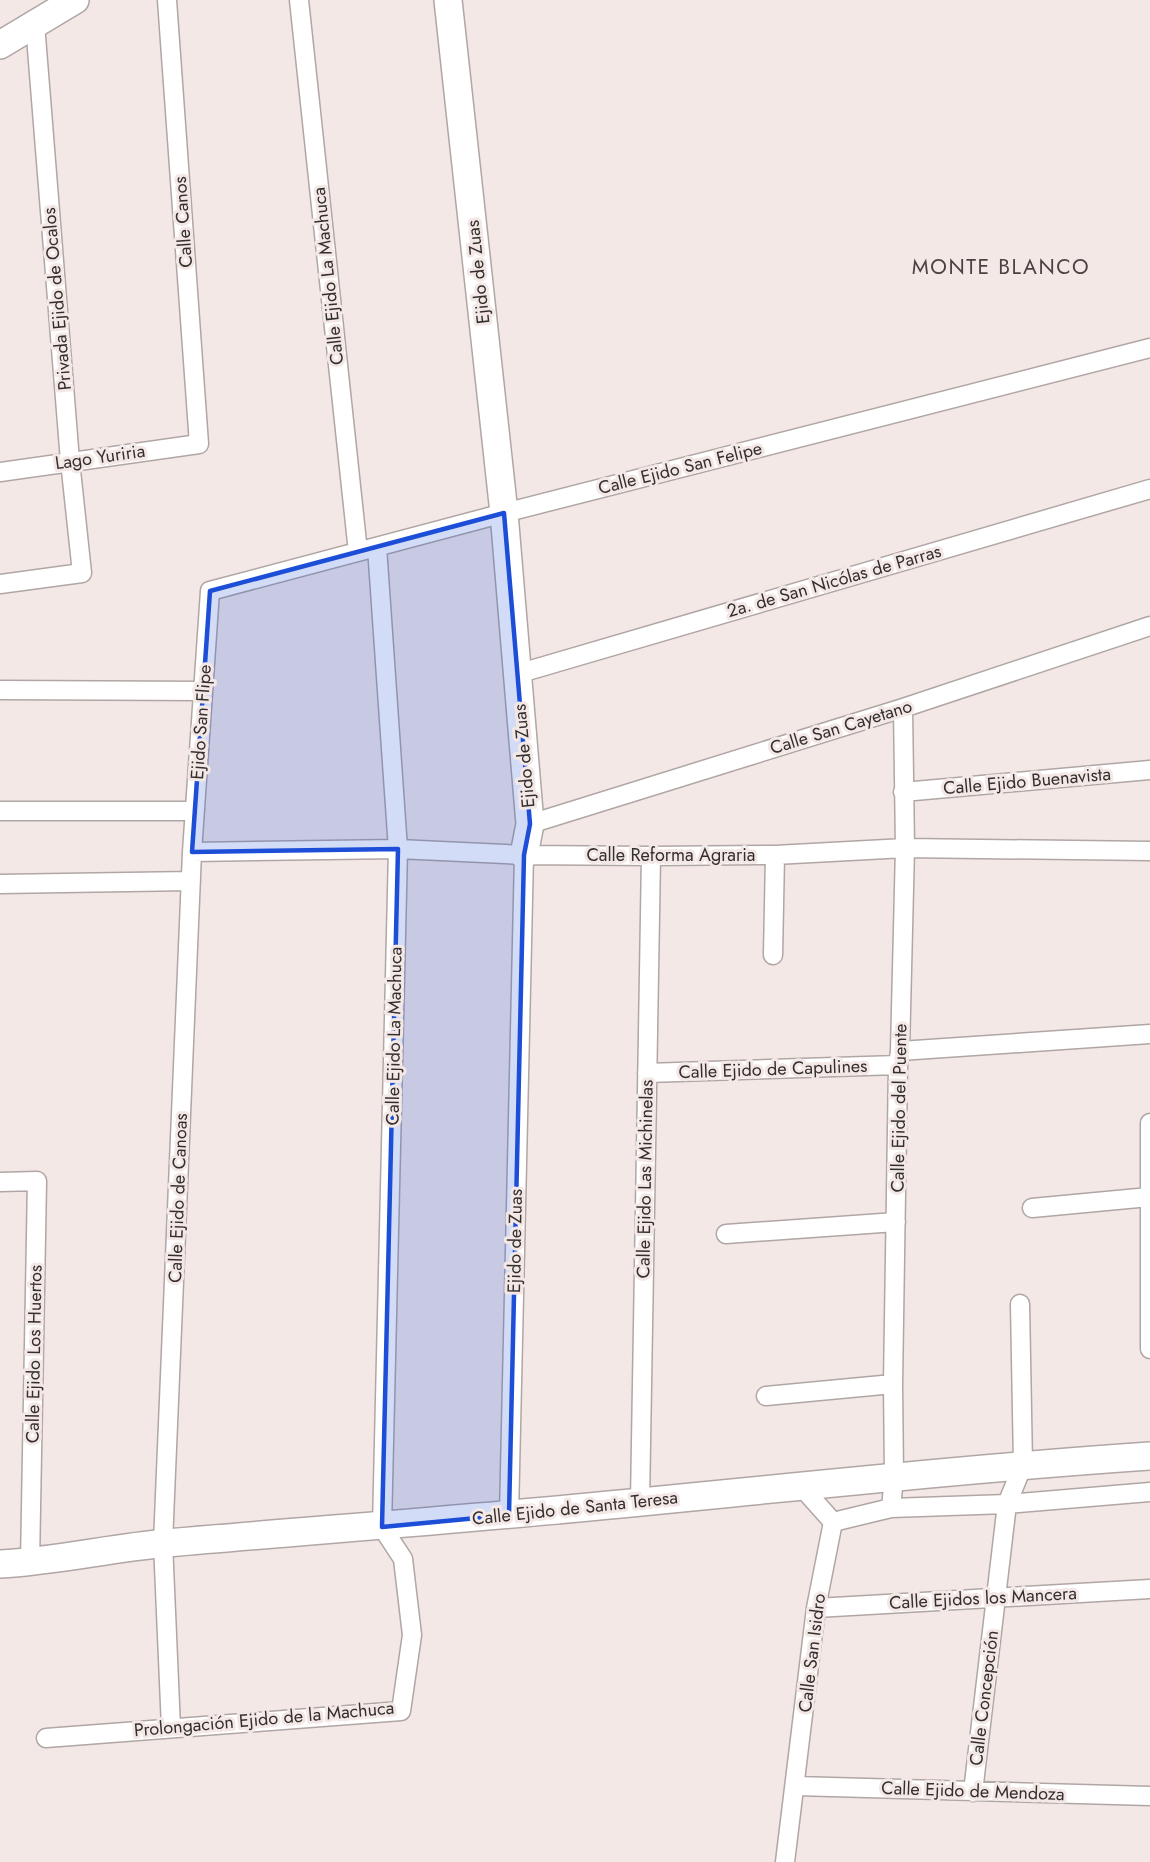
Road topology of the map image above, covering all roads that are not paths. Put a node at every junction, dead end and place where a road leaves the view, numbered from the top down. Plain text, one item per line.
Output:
1 (75, 0) edge
2 (167, 0) edge
3 (299, 0) edge
4 (448, 0) edge
5 (35, 24) junction
6 (0, 45) edge
7 (1150, 348) edge
8 (200, 444) joint
9 (70, 460) junction
10 (0, 472) edge
11 (1150, 489) edge
12 (504, 513) junction
13 (376, 547) junction
14 (358, 552) junction
15 (0, 584) edge
16 (210, 591) joint
17 (1150, 626) edge
18 (517, 674) junction
19 (0, 690) edge
20 (203, 691) junction
21 (903, 708) junction
22 (1150, 770) edge
23 (903, 792) junction
24 (0, 811) edge
25 (195, 811) junction
26 (531, 824) junction
27 (905, 848) junction
28 (398, 849) junction
29 (1150, 851) edge
30 (192, 852) junction
31 (524, 855) junction
32 (776, 855) junction
33 (651, 856) junction
34 (191, 881) junction
35 (0, 884) edge
36 (773, 955) dead end
37 (1150, 1034) edge
38 (899, 1058) junction
39 (647, 1073) junction
40 (1150, 1123) edge
41 (0, 1182) edge
42 (1149, 1197) edge
43 (1032, 1208) dead end
44 (896, 1222) junction
45 (726, 1234) dead end
46 (1020, 1304) dead end
47 (1150, 1349) edge
48 (893, 1384) junction
49 (766, 1396) dead end
50 (1150, 1456) edge
51 (1023, 1465) junction
52 (894, 1477) junction
53 (800, 1485) junction
54 (1150, 1492) edge
55 (640, 1503) junction
56 (1006, 1504) junction
57 (891, 1508) junction
58 (508, 1515) junction
59 (833, 1522) junction
60 (382, 1527) junction
61 (163, 1543) junction
62 (30, 1563) junction
63 (0, 1564) edge
64 (1150, 1589) edge
65 (996, 1597) junction
66 (816, 1608) junction
67 (171, 1728) junction
68 (46, 1738) dead end
69 (796, 1786) junction
70 (973, 1792) junction
71 (1150, 1796) edge
72 (785, 1862) edge

1 - 5 street
2 - 8 street, Calle Canos
3 - 14 street, Calle Ejido La Machuca
4 - 12 street, Ejido de Zuas
5 - 6 street
5 - 9 street, Privada Ejido de Ocalos
7 - 12 street, Calle Ejido San Felipe
8 - 9 street, Lago Yuriria
9 - 10 street, Lago Yuriria
9 - 15 street, Privada Ejido de Ocalos
11 - 18 street, 2a. de San Nicólas de Parras
12 - 13 street, Calle Ejido San Felipe
12 - 18 street, Ejido de Zuas
13 - 14 street, Calle Ejido San Felipe
13 - 28 street, Calle Ejido La Machuca
14 - 16 street, Calle Ejido San Felipe
16 - 20 street, Ejido San Flipe
17 - 21 street, Calle San Cayetano
18 - 26 street, Ejido de Zuas
19 - 20 street
20 - 25 street, Ejido San Flipe
21 - 23 street, Calle Ejido del Puente
21 - 26 street, Calle San Cayetano
22 - 23 street, Calle Ejido Buenavista
23 - 27 street, Calle Ejido del Puente
24 - 25 street
25 - 30 street, Ejido San Flipe
26 - 31 street, Ejido de Zuas
27 - 29 street, Calle Reforma Agraria
27 - 32 street, Calle Reforma Agraria
27 - 38 street, Calle Ejido del Puente
28 - 30 street, Calle Reforma Agraria
28 - 31 street, Calle Reforma Agraria
28 - 60 street, Calle Ejido La Machuca
30 - 34 street, Calle Ejido de Canoas
31 - 33 street, Calle Reforma Agraria
31 - 58 street, Ejido de Zuas
32 - 33 street, Calle Reforma Agraria
32 - 36 street
33 - 39 street, Calle Ejido Las Michinelas
34 - 35 street
34 - 61 street, Calle Ejido de Canoas
37 - 38 street, Calle Ejido de Capulines
38 - 39 street, Calle Ejido de Capulines
38 - 44 street, Calle Ejido del Puente
39 - 55 street, Calle Ejido Las Michinelas
40 - 42 street
41 - 62 street, Calle Ejido Los Huertos
42 - 43 street
42 - 47 street
44 - 45 street
44 - 48 street, Calle Ejido del Puente
46 - 51 street
48 - 49 street
48 - 52 street, Calle Ejido del Puente
50 - 51 street, Calle Ejido de Santa Teresa
51 - 52 street, Calle Ejido de Santa Teresa
51 - 56 street, Calle Concepción
52 - 53 street, Calle Ejido de Santa Teresa
52 - 57 street, Calle Ejido del Puente
53 - 55 street, Calle Ejido de Santa Teresa
53 - 59 street
54 - 56 street
55 - 58 street, Calle Ejido de Santa Teresa
56 - 57 street
56 - 65 street, Calle Concepción
57 - 59 street
58 - 60 street, Calle Ejido de Santa Teresa
59 - 66 street, Calle San Isidro
60 - 61 street, Calle Ejido de Santa Teresa
60 - 67 street, Prolongación Ejido de la Machuca
61 - 62 street, Calle Ejido de Santa Teresa
61 - 67 street, Calle Ejido de Canoas
62 - 63 street, Calle Ejido de Santa Teresa
64 - 65 street, Calle Ejidos los Mancera
65 - 66 street, Calle Ejidos los Mancera
65 - 70 street, Calle Concepción
66 - 69 street, Calle San Isidro
67 - 68 street, Prolongación Ejido de la Machuca
69 - 70 street, Calle Ejido de Mendoza
69 - 72 street, Calle San Isidro
70 - 71 street, Calle Ejido de Mendoza

